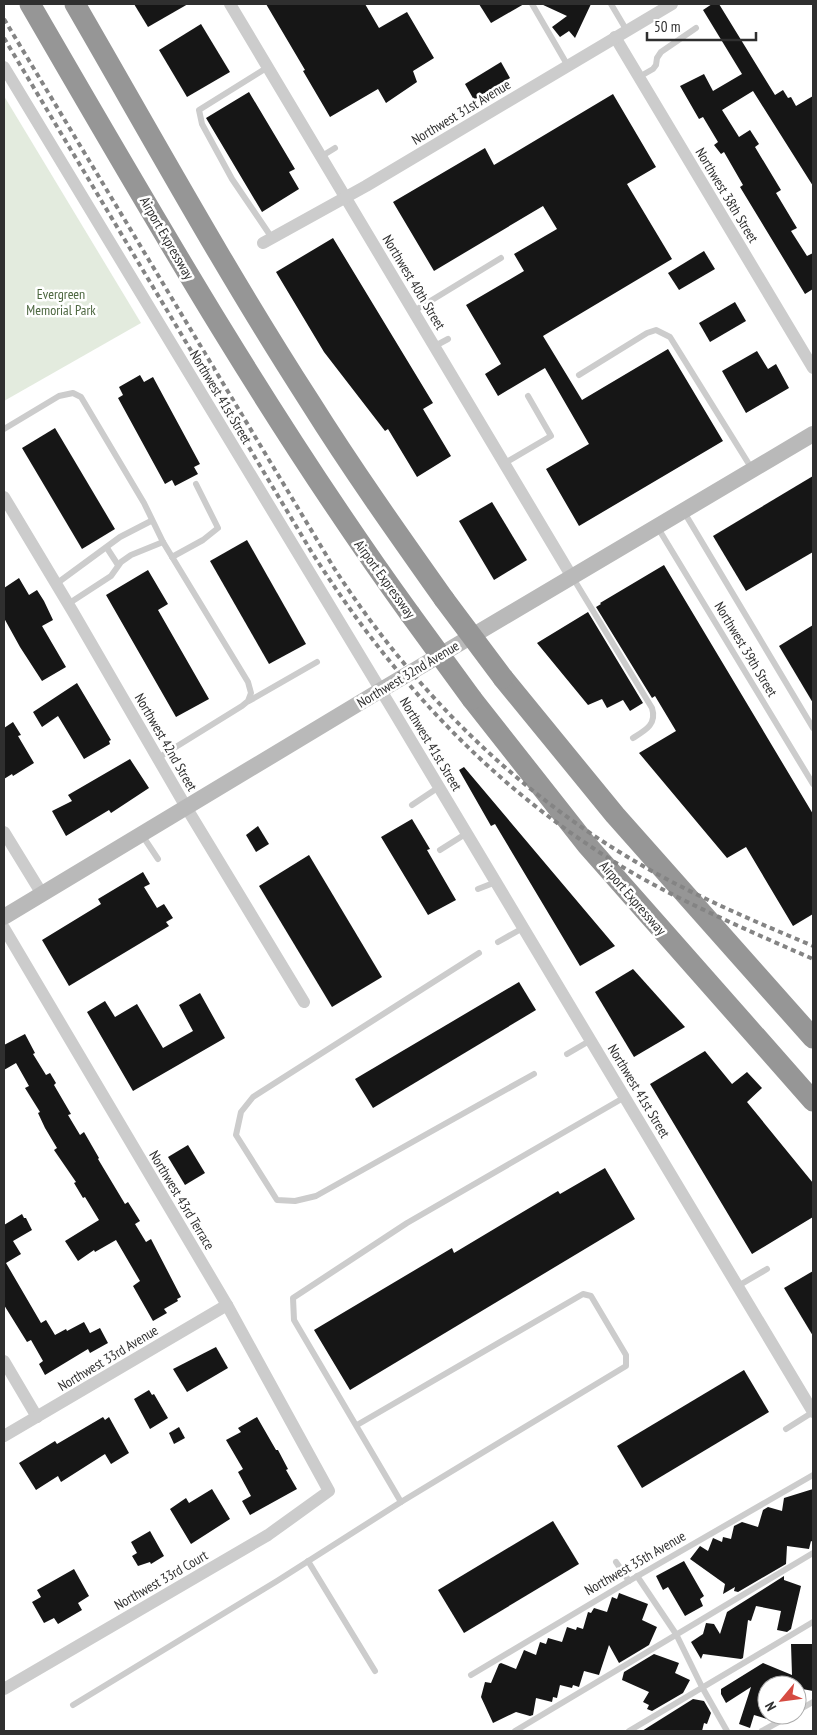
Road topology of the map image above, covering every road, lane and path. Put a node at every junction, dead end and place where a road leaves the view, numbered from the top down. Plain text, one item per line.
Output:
1 (30, 4) edge
2 (75, 4) edge
3 (230, 4) edge
4 (532, 4) edge
5 (611, 4) edge
6 (672, 4) edge
7 (696, 28) dead end
8 (627, 30) junction
9 (616, 37) junction
10 (568, 66) junction
11 (4, 67) edge
12 (268, 67) junction
13 (639, 76) junction
14 (335, 148) dead end
15 (322, 156) junction
16 (346, 196) junction
17 (267, 241) joint
18 (501, 258) dead end
19 (414, 311) junction
20 (448, 339) dead end
21 (435, 346) junction
22 (813, 368) edge
23 (579, 375) dead end
24 (528, 396) dead end
25 (4, 429) edge
26 (813, 434) edge
27 (506, 463) junction
28 (753, 470) junction
29 (196, 484) dead end
30 (4, 497) edge
31 (684, 511) junction
32 (151, 520) junction
33 (657, 527) junction
34 (163, 542) junction
35 (107, 548) junction
36 (172, 557) junction
37 (118, 565) junction
38 (572, 576) junction
39 (56, 584) junction
40 (68, 604) junction
41 (317, 662) dead end
42 (381, 690) junction
43 (248, 701) junction
44 (813, 728) edge
45 (633, 738) dead end
46 (158, 758) junction
47 (813, 784) edge
48 (439, 787) junction
49 (412, 805) dead end
50 (186, 807) junction
51 (4, 832) edge
52 (467, 833) junction
53 (142, 834) junction
54 (440, 850) dead end
55 (158, 859) dead end
56 (496, 882) junction
57 (478, 889) dead end
58 (42, 894) junction
59 (4, 917) edge
60 (4, 928) edge
61 (523, 928) junction
62 (498, 942) dead end
63 (479, 953) dead end
64 (304, 1002) dead end
65 (813, 1038) edge
66 (591, 1040) junction
67 (567, 1054) dead end
68 (534, 1074) dead end
69 (625, 1097) junction
70 (813, 1101) edge
71 (767, 1269) dead end
72 (738, 1286) junction
73 (226, 1305) junction
74 (4, 1361) edge
75 (813, 1412) edge
76 (37, 1417) junction
77 (357, 1425) junction
78 (786, 1429) dead end
79 (4, 1436) edge
80 (813, 1475) edge
81 (329, 1491) joint
82 (402, 1502) junction
83 (813, 1554) edge
84 (308, 1561) junction
85 (616, 1562) dead end
86 (637, 1576) junction
87 (629, 1581) junction
88 (813, 1622) edge
89 (676, 1634) junction
90 (375, 1671) dead end
91 (471, 1675) dead end
92 (702, 1687) junction
93 (4, 1689) edge
94 (73, 1705) dead end
95 (516, 1731) edge
96 (629, 1731) edge
97 (727, 1731) edge

1 - 70 highway, Airport Expressway, bridge
2 - 65 highway, bridge
3 - 12 street, Northwest 40th Street
4 - 10 lane
5 - 8 lane
6 - 8 street, Northwest 31st Avenue
7 - 13 lane
8 - 9 street, Northwest 31st Avenue
9 - 10 street, Northwest 31st Avenue
9 - 13 street, Northwest 38th Street
10 - 16 street, Northwest 31st Avenue
11 - 42 street, Northwest 41st Street
12 - 15 street, Northwest 40th Street
12 - 17 lane
13 - 22 street, Northwest 38th Street
14 - 15 lane
15 - 16 street, Northwest 40th Street
16 - 17 street, Northwest 31st Avenue
16 - 19 street, Northwest 40th Street
18 - 19 lane
19 - 21 street, Northwest 40th Street
20 - 21 lane
21 - 27 street, Northwest 40th Street
23 - 28 lane
24 - 27 lane
25 - 32 lane
26 - 28 main road, Northwest 32nd Avenue
27 - 38 street, Northwest 40th Street
28 - 31 main road, Northwest 32nd Avenue
29 - 36 lane
30 - 39 street, Northwest 42nd Street
31 - 33 main road, Northwest 32nd Avenue
31 - 44 lane
32 - 34 lane
32 - 35 lane
33 - 38 main road, Northwest 32nd Avenue
33 - 47 lane, Northwest 39th Street
34 - 36 lane
34 - 37 lane
35 - 37 lane
35 - 39 lane
36 - 43 lane
37 - 40 lane
38 - 42 main road, Northwest 32nd Avenue
38 - 45 lane
39 - 40 street, Northwest 42nd Street
40 - 46 street, Northwest 42nd Street
41 - 43 lane
42 - 48 street, Northwest 41st Street
42 - 50 main road, Northwest 32nd Avenue
43 - 46 lane
46 - 50 street, Northwest 42nd Street
48 - 49 lane
48 - 52 street, Northwest 41st Street
50 - 53 main road, Northwest 32nd Avenue
50 - 64 street, Northwest 42nd Street
51 - 58 street
52 - 54 lane
52 - 56 street, Northwest 41st Street
53 - 55 lane
53 - 58 main road, Northwest 32nd Avenue
56 - 57 lane
56 - 61 street, Northwest 41st Street
58 - 59 main road, Northwest 32nd Avenue
60 - 73 street, Northwest 43rd Terrace
61 - 62 lane
61 - 66 street, Northwest 41st Street
63 - 68 lane
66 - 67 lane
66 - 69 street, Northwest 41st Street
69 - 72 street, Northwest 41st Street
69 - 77 lane
71 - 72 lane
72 - 75 street, Northwest 41st Street
73 - 76 street, Northwest 33rd Avenue
73 - 81 street, Northwest 43rd Terrace
74 - 76 street
75 - 78 lane
76 - 79 street, Northwest 33rd Avenue
77 - 82 lane
77 - 82 lane
80 - 86 lane, Northwest 35th Avenue
81 - 93 street, Northwest 33rd Court
82 - 84 lane
83 - 89 lane
84 - 90 lane
84 - 94 lane
85 - 87 lane
86 - 87 lane, Northwest 35th Avenue
86 - 89 lane
87 - 91 lane, Northwest 35th Avenue
88 - 92 lane
89 - 92 lane
89 - 95 lane
92 - 96 lane
92 - 97 lane

